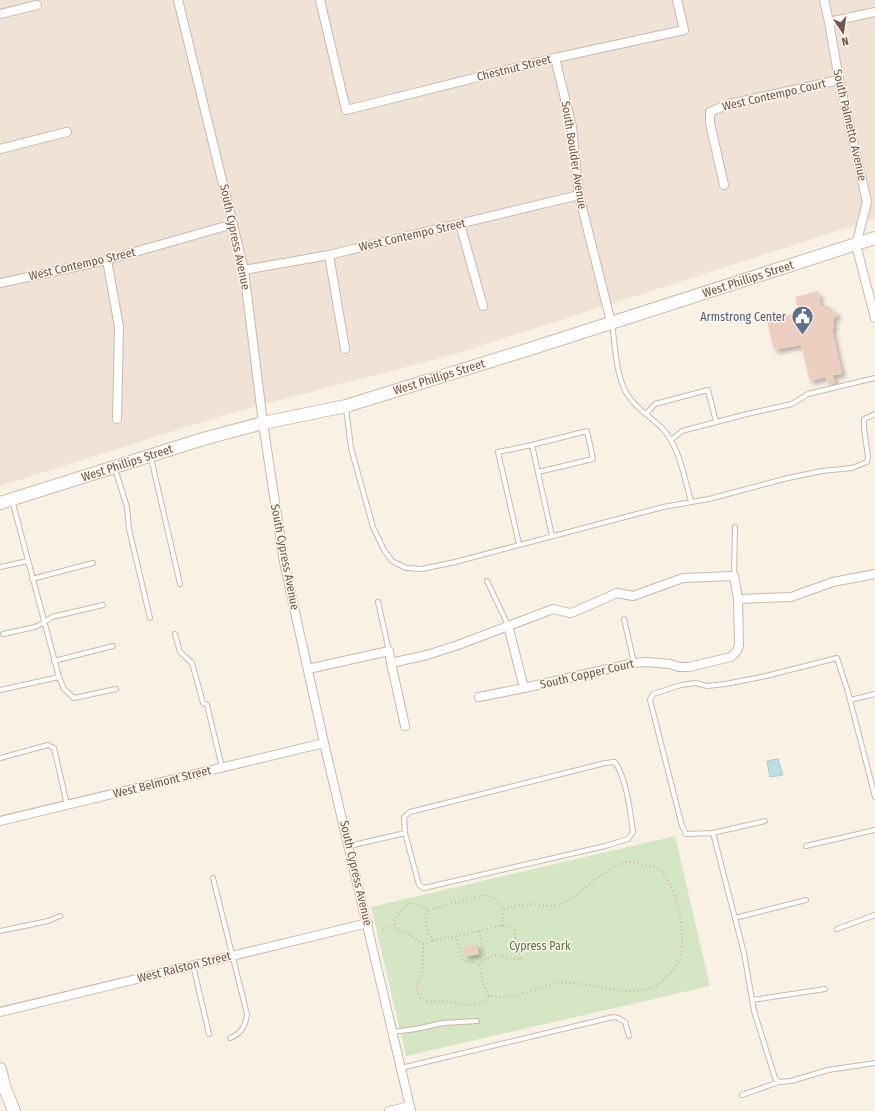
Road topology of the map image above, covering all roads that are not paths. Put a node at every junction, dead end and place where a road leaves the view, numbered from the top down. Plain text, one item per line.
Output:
1 (178, 0) edge
2 (320, 0) edge
3 (677, 0) edge
4 (824, 0) edge
5 (37, 5) dead end
6 (875, 12) edge
7 (0, 14) edge
8 (829, 22) junction
9 (555, 58) junction
10 (839, 80) junction
11 (67, 132) dead end
12 (0, 149) edge
13 (724, 185) dead end
14 (579, 195) junction
15 (233, 224) junction
16 (460, 224) junction
17 (875, 238) edge
18 (856, 244) junction
19 (329, 255) junction
20 (107, 260) junction
21 (244, 270) junction
22 (0, 283) edge
23 (483, 306) dead end
24 (875, 318) edge
25 (611, 322) junction
26 (345, 349) dead end
27 (875, 378) edge
28 (346, 406) junction
29 (646, 414) junction
30 (875, 414) edge
31 (117, 420) dead end
32 (716, 422) junction
33 (262, 423) junction
34 (671, 440) junction
35 (532, 444) junction
36 (150, 455) junction
37 (114, 467) junction
38 (538, 472) junction
39 (12, 499) junction
40 (691, 501) junction
41 (0, 503) edge
42 (735, 528) dead end
43 (552, 536) junction
44 (519, 544) junction
45 (28, 560) junction
46 (93, 562) dead end
47 (0, 567) edge
48 (875, 574) edge
49 (734, 576) junction
50 (32, 579) junction
51 (486, 581) dead end
52 (180, 584) dead end
53 (738, 599) junction
54 (378, 602) dead end
55 (103, 605) dead end
56 (150, 618) dead end
57 (624, 619) dead end
58 (44, 623) junction
59 (508, 625) junction
60 (2, 634) dead end
61 (175, 634) dead end
62 (113, 646) dead end
63 (389, 651) junction
64 (54, 661) junction
65 (392, 663) junction
66 (634, 663) junction
67 (308, 669) junction
68 (59, 677) junction
69 (524, 688) junction
70 (116, 689) dead end
71 (0, 690) edge
72 (875, 694) edge
73 (479, 697) dead end
74 (850, 700) junction
75 (406, 726) dead end
76 (324, 743) junction
77 (0, 758) edge
78 (222, 768) junction
79 (875, 775) edge
80 (869, 777) junction
81 (875, 797) edge
82 (67, 805) junction
83 (0, 821) edge
84 (765, 821) dead end
85 (875, 830) edge
86 (405, 833) junction
87 (713, 833) junction
88 (349, 846) junction
89 (806, 846) dead end
90 (213, 878) dead end
91 (806, 900) dead end
92 (875, 915) edge
93 (60, 916) dead end
94 (735, 918) junction
95 (368, 923) junction
96 (837, 929) dead end
97 (0, 931) edge
98 (232, 956) junction
99 (193, 965) junction
100 (825, 989) dead end
101 (752, 1000) junction
102 (0, 1012) edge
103 (477, 1021) dead end
104 (392, 1032) junction
105 (209, 1034) dead end
106 (629, 1036) dead end
107 (230, 1038) dead end
108 (875, 1063) edge
109 (401, 1068) junction
110 (0, 1069) edge
111 (779, 1082) junction
112 (742, 1095) dead end
113 (410, 1108) edge
114 (14, 1111) edge
115 (389, 1111) edge

1 - 15 street, South Cypress Avenue
2 - 9 street, Chestnut Street
3 - 9 street, Chestnut Street
4 - 8 street, South Palmetto Avenue
5 - 7 street
6 - 8 street
8 - 10 street, South Palmetto Avenue
9 - 14 street, South Boulder Avenue
10 - 13 street, West Contempo Court
10 - 18 street, South Palmetto Avenue
11 - 12 street
14 - 16 street, West Contempo Street
14 - 25 street, South Boulder Avenue
15 - 20 street, West Contempo Street
15 - 21 street, South Cypress Avenue
16 - 19 street, West Contempo Street
16 - 23 street
17 - 18 street, West Phillips Street
18 - 24 street, South Palmetto Avenue
18 - 25 street, West Phillips Street
19 - 21 street, West Contempo Street
19 - 26 street
20 - 22 street, West Contempo Street
20 - 31 street
21 - 33 street, South Cypress Avenue
25 - 28 street, West Phillips Street
25 - 29 lane
27 - 32 lane
28 - 33 street, West Phillips Street
28 - 44 lane
29 - 32 lane
29 - 34 lane
30 - 40 lane
32 - 34 lane
33 - 36 street, West Phillips Street
33 - 67 street, South Cypress Avenue
34 - 40 lane
35 - 38 lane
35 - 38 lane
35 - 44 lane
36 - 37 street, West Phillips Street
36 - 52 lane
37 - 39 street, West Phillips Street
37 - 56 lane
38 - 43 lane
39 - 41 street, West Phillips Street
39 - 45 lane
40 - 43 lane
42 - 49 lane
43 - 44 lane
45 - 47 lane
45 - 50 lane
46 - 50 lane
48 - 53 street
49 - 53 street, South Copper Court
49 - 59 street
50 - 58 lane
51 - 59 lane
53 - 66 street, South Copper Court
54 - 63 lane
55 - 58 lane
57 - 66 lane
58 - 60 lane
58 - 64 lane
59 - 65 street
59 - 69 street, South Copper Court
61 - 78 lane
62 - 64 lane
63 - 65 street
63 - 67 street
64 - 68 lane
65 - 75 street
66 - 69 street, South Copper Court
67 - 76 street, South Cypress Avenue
68 - 70 lane
68 - 71 lane
69 - 73 street, South Copper Court
72 - 74 lane
74 - 80 lane
74 - 87 lane
76 - 78 street, West Belmont Street
76 - 88 street, South Cypress Avenue
77 - 82 lane
78 - 82 street, West Belmont Street
79 - 80 lane
80 - 81 lane
82 - 83 street, West Belmont Street
84 - 87 lane
85 - 89 lane
86 - 86 lane
86 - 88 lane
87 - 94 lane
88 - 95 street, South Cypress Avenue
90 - 98 lane
91 - 94 lane
92 - 96 lane
93 - 97 lane
94 - 101 lane
95 - 98 street, West Ralston Street
95 - 104 street, South Cypress Avenue
98 - 99 street, West Ralston Street
98 - 107 lane
99 - 102 street, West Ralston Street
99 - 105 lane
100 - 101 lane
101 - 111 lane
103 - 104 lane
104 - 109 street, South Cypress Avenue
106 - 109 lane
108 - 111 lane
109 - 113 street, South Cypress Avenue
110 - 114 street
111 - 112 lane
113 - 115 street

